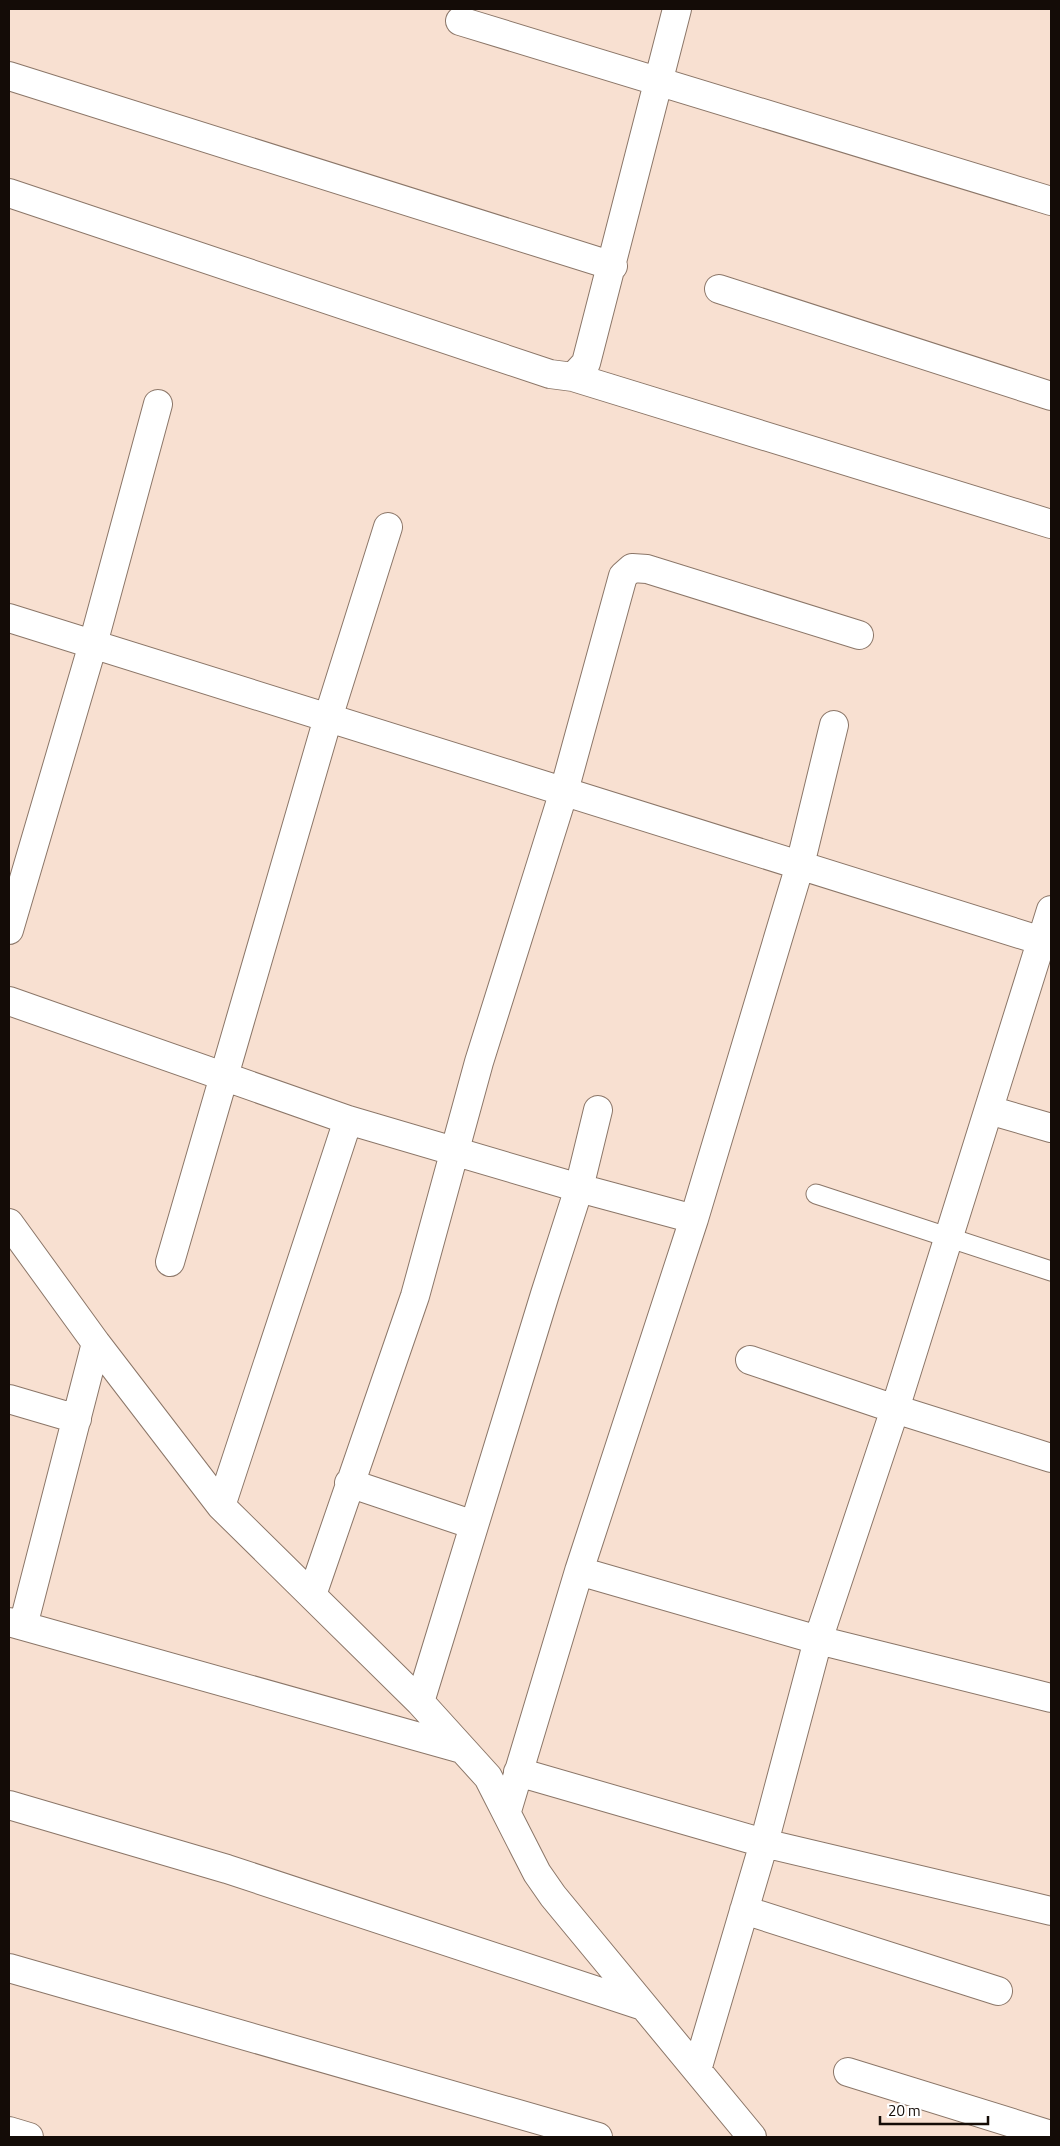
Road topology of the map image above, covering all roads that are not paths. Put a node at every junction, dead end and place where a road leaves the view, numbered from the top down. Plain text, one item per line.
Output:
1 (678, 9) edge
2 (460, 21) dead end
3 (9, 76) edge
4 (658, 82) junction
5 (9, 194) edge
6 (1051, 201) edge
7 (613, 266) junction
8 (719, 289) dead end
9 (573, 377) junction
10 (1051, 396) edge
11 (158, 404) dead end
12 (1051, 524) edge
13 (388, 527) dead end
14 (9, 618) edge
15 (859, 635) dead end
16 (93, 644) junction
17 (328, 718) junction
18 (834, 725) dead end
19 (564, 792) junction
20 (800, 865) junction
21 (1051, 910) edge
22 (9, 930) edge
23 (1042, 941) junction
24 (9, 1001) edge
25 (225, 1077) junction
26 (598, 1110) dead end
27 (989, 1110) junction
28 (348, 1120) junction
29 (1051, 1128) edge
30 (455, 1151) junction
31 (579, 1188) junction
32 (816, 1194) dead end
33 (694, 1219) junction
34 (9, 1223) edge
35 (949, 1237) junction
36 (170, 1262) dead end
37 (1051, 1271) edge
38 (96, 1343) junction
39 (750, 1360) dead end
40 (9, 1399) edge
41 (895, 1409) junction
42 (77, 1419) junction
43 (1051, 1458) edge
44 (349, 1483) junction
45 (221, 1506) junction
46 (474, 1525) junction
47 (579, 1571) junction
48 (312, 1595) junction
49 (16, 1624) edge
50 (818, 1640) junction
51 (1051, 1698) edge
52 (420, 1702) junction
53 (463, 1749) junction
54 (518, 1772) junction
55 (9, 1805) edge
56 (507, 1811) junction
57 (764, 1843) junction
58 (744, 1910) junction
59 (1051, 1911) edge
60 (9, 1968) edge
61 (998, 1991) dead end
62 (643, 2006) junction
63 (697, 2070) junction
64 (848, 2072) dead end
65 (9, 2131) edge
66 (1051, 2135) edge
67 (29, 2137) edge
68 (598, 2137) edge
69 (752, 2137) edge

1 - 4 street
2 - 4 street
3 - 7 street
4 - 6 street
4 - 7 street
5 - 9 street
7 - 9 street
8 - 10 street
9 - 12 street
11 - 16 street
13 - 17 street
14 - 16 street
15 - 19 street
16 - 17 street
16 - 22 street
17 - 19 street
17 - 25 street
18 - 20 street
19 - 20 street
19 - 30 street
20 - 23 street
20 - 33 street
21 - 23 street
23 - 27 street
24 - 25 street
25 - 28 street
25 - 36 street
26 - 31 street
27 - 29 street
27 - 35 street
28 - 30 street
28 - 45 street
30 - 31 street
30 - 44 street
31 - 33 street
31 - 46 street
32 - 35 lane
33 - 47 street
34 - 38 street
35 - 37 lane
35 - 41 street
38 - 42 street
38 - 45 street
39 - 41 street
40 - 42 street
41 - 43 street
41 - 50 street
42 - 49 street
44 - 46 street
44 - 48 street
45 - 48 street
46 - 52 street
47 - 50 street
47 - 54 street
48 - 52 street
49 - 53 street
50 - 51 street
50 - 57 street
52 - 53 street
53 - 56 street
54 - 56 street
54 - 57 street
55 - 62 street
56 - 62 street
57 - 58 street
57 - 59 street
58 - 61 street
58 - 63 street
60 - 68 street
62 - 63 street
63 - 69 street
64 - 66 street
65 - 67 street

